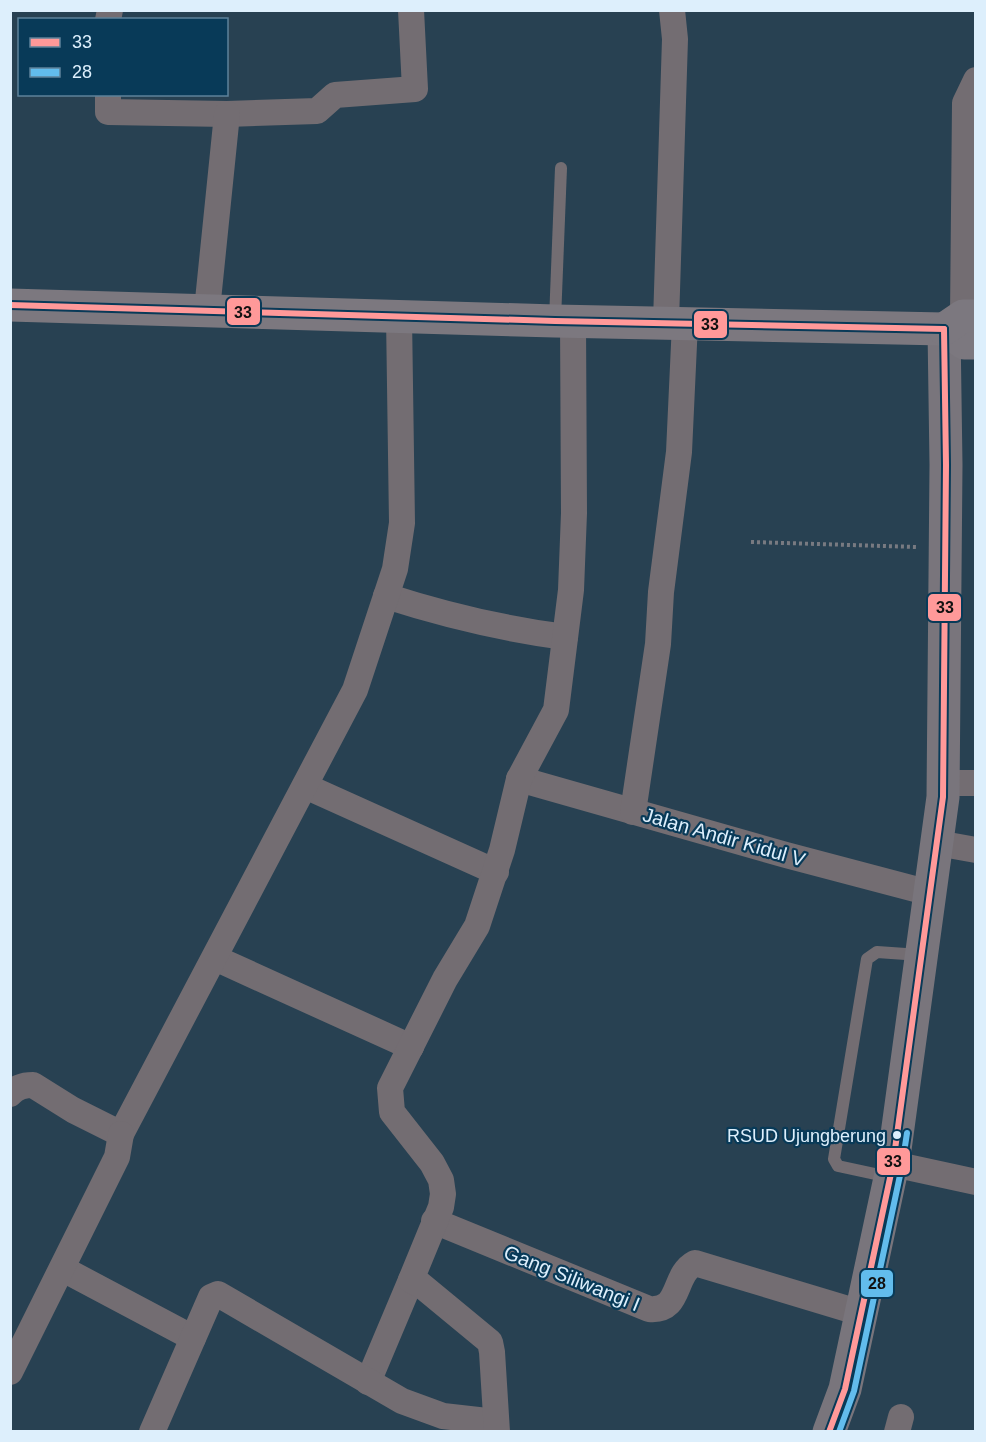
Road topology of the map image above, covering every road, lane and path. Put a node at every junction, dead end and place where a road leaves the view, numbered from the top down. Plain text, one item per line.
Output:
1 (411, 10) edge
2 (672, 10) edge
3 (975, 80) edge
4 (108, 96) edge
5 (227, 114) junction
6 (561, 168) dead end
7 (10, 304) edge
8 (207, 310) junction
9 (399, 316) junction
10 (564, 321) junction
11 (676, 322) junction
12 (964, 326) edge
13 (751, 542) dead end
14 (945, 548) junction
15 (386, 596) junction
16 (565, 637) junction
17 (519, 779) junction
18 (943, 783) junction
19 (975, 783) edge
20 (305, 786) junction
21 (633, 812) junction
22 (937, 843) junction
23 (975, 850) edge
24 (496, 872) junction
25 (930, 893) junction
26 (922, 955) junction
27 (215, 958) junction
28 (411, 1047) junction
29 (10, 1094) edge
30 (121, 1134) junction
31 (892, 1171) junction
32 (975, 1182) edge
33 (435, 1221) junction
34 (63, 1269) junction
35 (411, 1280) junction
36 (861, 1313) junction
37 (193, 1338) junction
38 (10, 1372) edge
39 (368, 1382) junction
40 (497, 1427) edge
41 (152, 1431) edge
42 (829, 1431) edge

1 - 5 street
2 - 11 street
3 - 12 street
4 - 5 street
5 - 8 street
6 - 10 lane
7 - 8 highway
8 - 9 highway
9 - 10 highway
9 - 15 street
10 - 11 highway
10 - 16 street
11 - 12 highway
11 - 21 street
12 - 14 main road
13 - 14 path
14 - 18 main road
15 - 16 street
15 - 20 street
16 - 17 street
17 - 21 street, Jalan Andir Kidul V
17 - 24 street
18 - 19 street
18 - 22 main road
20 - 24 street
20 - 27 street
21 - 25 street, Jalan Andir Kidul V
22 - 23 street
22 - 25 main road
24 - 28 street
25 - 26 main road
26 - 31 main road
26 - 31 lane
27 - 28 street
27 - 30 street
28 - 33 street
29 - 30 street
30 - 34 street
31 - 32 street
31 - 36 main road
33 - 35 street
33 - 36 street, Gang Siliwangi I
34 - 37 street
34 - 38 street
35 - 39 street
35 - 40 street
36 - 42 main road
37 - 39 street
37 - 41 street
39 - 40 street

